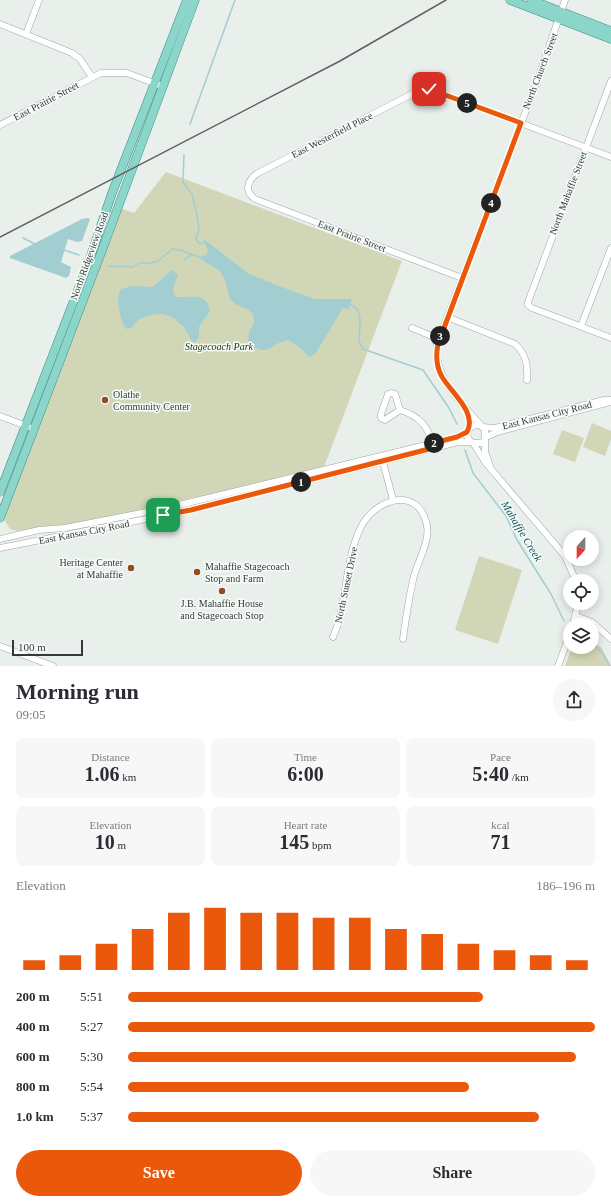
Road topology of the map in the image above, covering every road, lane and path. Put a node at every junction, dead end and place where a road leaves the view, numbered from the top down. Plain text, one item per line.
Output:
1 (39, 0) edge
2 (187, 0) edge
3 (195, 0) edge
4 (510, 0) edge
5 (530, 0) edge
6 (565, 0) edge
7 (560, 15) junction
8 (0, 24) edge
9 (611, 30) edge
10 (26, 34) junction
11 (611, 39) edge
12 (92, 77) junction
13 (611, 81) edge
14 (159, 85) junction
15 (521, 123) junction
16 (0, 125) edge
17 (586, 148) junction
18 (611, 157) edge
19 (248, 189) joint
20 (611, 248) edge
21 (462, 278) junction
22 (447, 317) junction
23 (581, 326) junction
24 (412, 328) dead end
25 (611, 338) edge
26 (439, 339) junction
27 (527, 380) dead end
28 (611, 401) edge
29 (465, 407) junction
30 (400, 410) dead end
31 (0, 416) edge
32 (25, 426) junction
33 (481, 426) junction
34 (34, 429) junction
35 (468, 430) junction
36 (485, 438) junction
37 (472, 443) junction
38 (433, 446) junction
39 (382, 458) junction
40 (495, 474) junction
41 (0, 492) edge
42 (393, 500) junction
43 (0, 518) edge
44 (0, 539) edge
45 (0, 548) edge
46 (573, 574) edge
47 (577, 610) edge
48 (576, 616) joint
49 (333, 637) dead end
50 (403, 639) dead end
51 (611, 639) edge
52 (0, 646) edge
53 (563, 653) edge
54 (53, 666) edge
55 (558, 666) edge

1 - 10 street
2 - 14 main road, North Ridgeview Road
3 - 14 main road, North Ridgeview Road
4 - 7 main road
5 - 7 main road
6 - 7 street, North Church Street
7 - 9 main road
7 - 11 main road
7 - 15 street, North Church Street
8 - 10 street
10 - 12 street
12 - 14 street, East Prairie Street
12 - 16 street, East Prairie Street
13 - 17 street, North Mahaffie Street
14 - 32 main road, North Ridgeview Road
14 - 34 main road, North Ridgeview Road
15 - 17 street
15 - 19 street, East Westerfield Place
15 - 21 street, North Church Street
17 - 18 street
17 - 23 street, North Mahaffie Street
19 - 21 street, East Prairie Street
20 - 23 street
21 - 22 street, North Church Street
22 - 26 street, North Church Street
22 - 27 street
23 - 25 street
24 - 26 street
26 - 29 street, North Church Street
28 - 33 street, East Kansas City Road
28 - 36 street, East Kansas City Road
29 - 33 street, North Church Street
29 - 35 street, North Church Street
30 - 38 street
31 - 32 street
32 - 34 street
32 - 41 main road, North Ridgeview Road
33 - 35 street
33 - 36 street
34 - 43 main road, North Ridgeview Road
35 - 37 street
35 - 38 street, East Kansas City Road
36 - 37 street
36 - 40 street
37 - 38 street, East Kansas City Road
37 - 40 street
38 - 39 street, East Kansas City Road
39 - 42 street
39 - 44 street, East Kansas City Road
39 - 45 street, East Kansas City Road
40 - 46 street
42 - 49 street, North Sunset Drive
42 - 50 street
47 - 48 street
48 - 51 street
52 - 54 street
53 - 55 street

